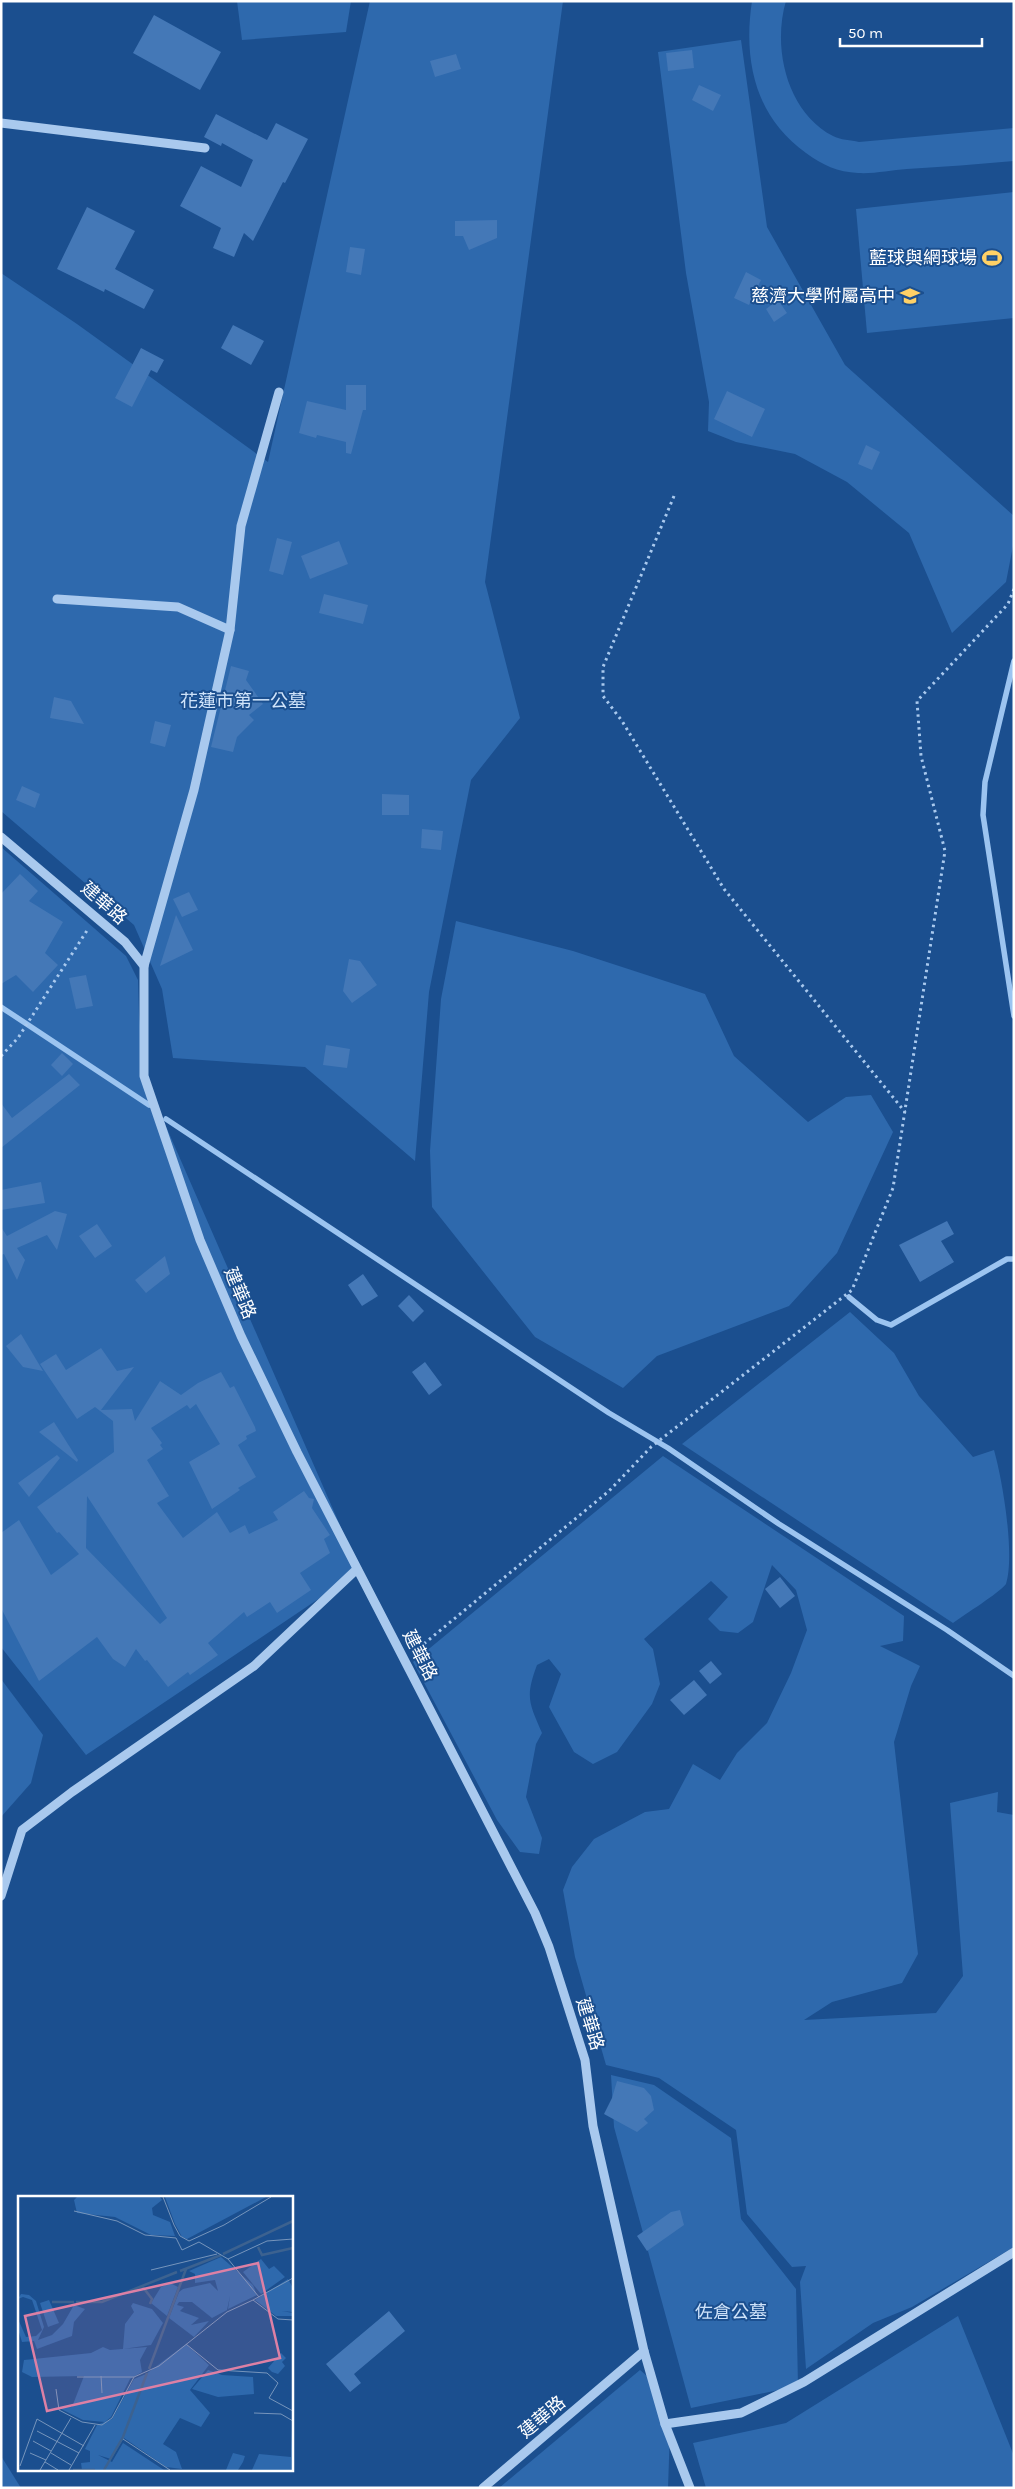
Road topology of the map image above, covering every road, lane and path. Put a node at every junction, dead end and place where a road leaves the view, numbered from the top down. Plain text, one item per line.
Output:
1 (1, 123) edge
2 (205, 148) dead end
3 (279, 392) dead end
4 (674, 496) dead end
5 (1014, 589) edge
6 (57, 599) dead end
7 (230, 630) junction
8 (1, 837) edge
9 (96, 917) junction
10 (144, 966) junction
11 (1, 1056) edge
12 (905, 1112) junction
13 (357, 1569) junction
14 (404, 1661) junction
15 (1, 1896) edge
16 (1014, 2252) edge
17 (644, 2351) junction
18 (665, 2424) junction
19 (483, 2488) edge
20 (690, 2488) edge

1 - 2 street
3 - 7 street
4 - 12 path
5 - 12 path
6 - 7 street
7 - 10 street
8 - 9 street, 建華路
9 - 10 street, 建華路
9 - 11 path
10 - 13 street, 建華路
12 - 14 path
13 - 14 street, 建華路
13 - 15 street
14 - 17 street, 建華路
16 - 18 street
17 - 18 street
17 - 19 street, 建華路
18 - 20 street

